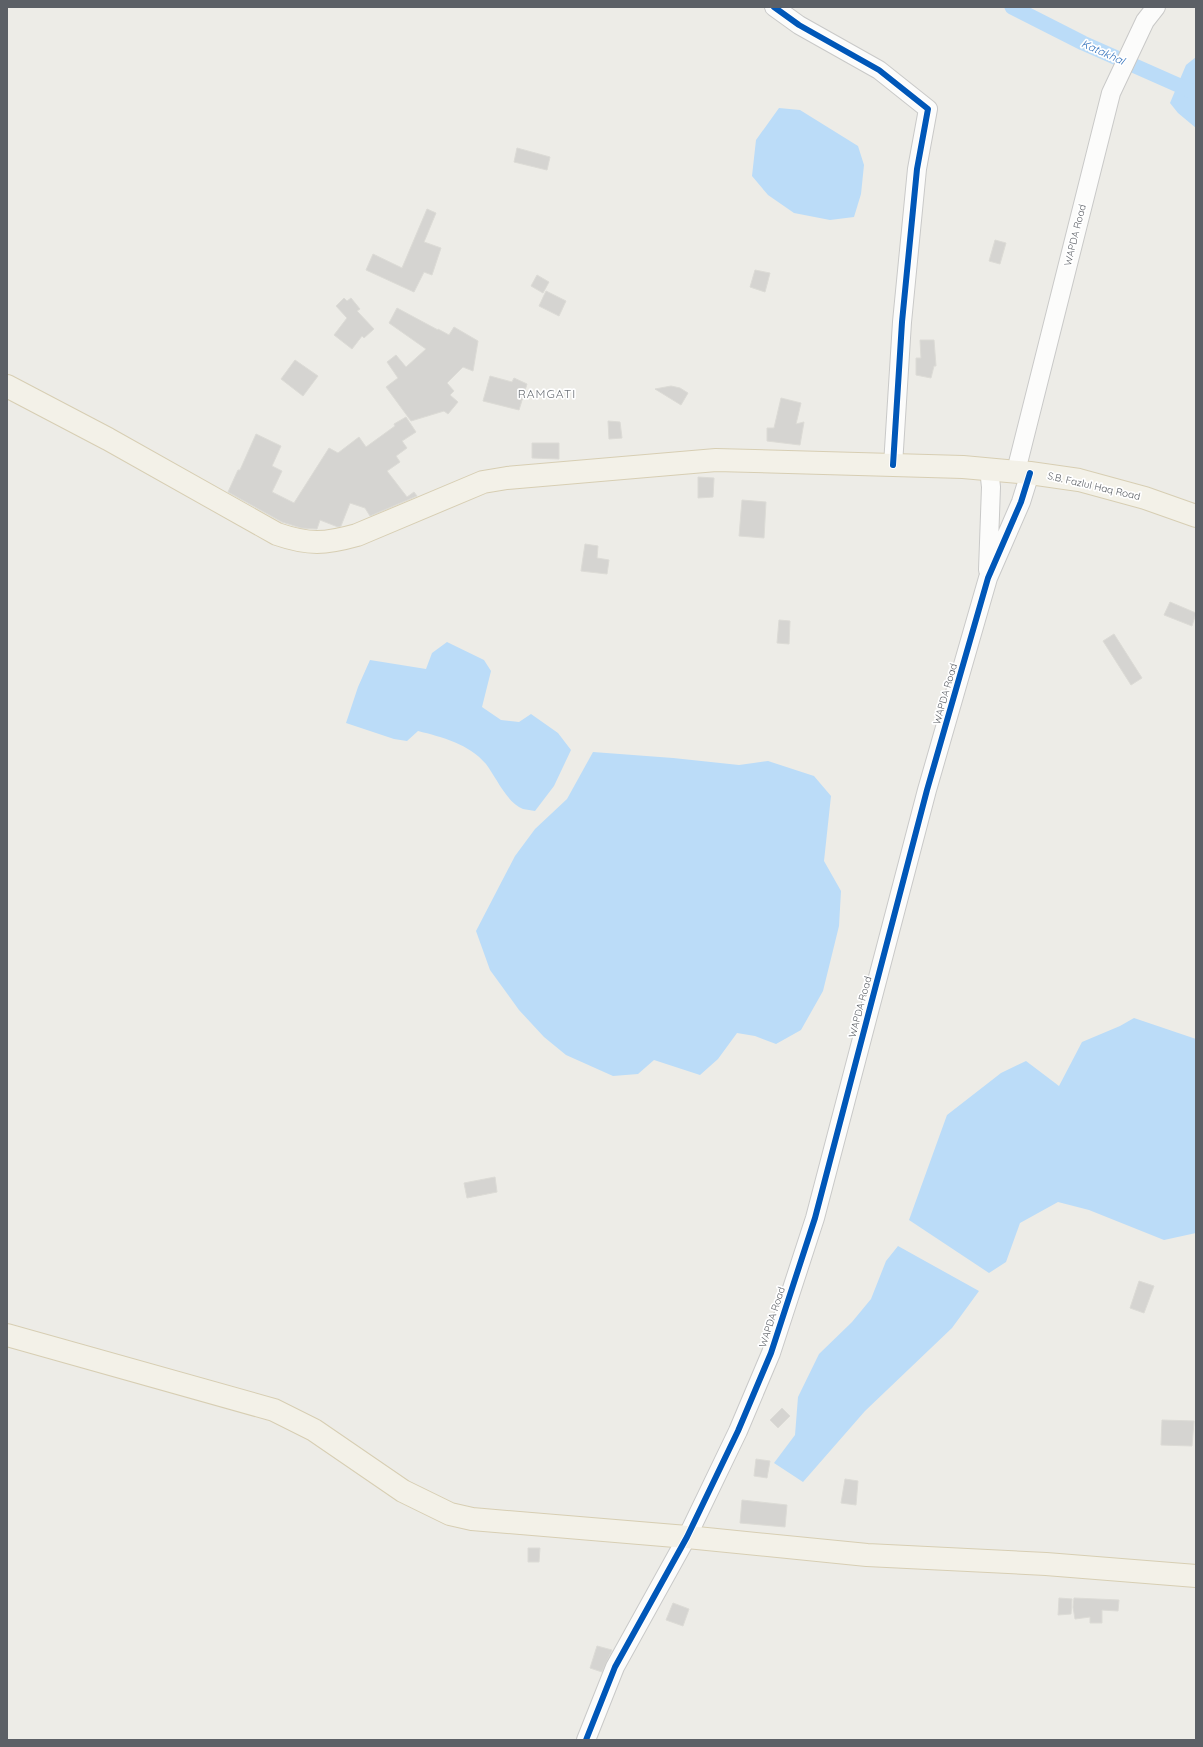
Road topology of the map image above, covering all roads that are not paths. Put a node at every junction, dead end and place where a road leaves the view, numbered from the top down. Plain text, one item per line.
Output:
1 (774, 7) edge
2 (1150, 14) edge
3 (7, 386) edge
4 (893, 465) junction
5 (989, 469) junction
6 (1023, 472) junction
7 (1196, 516) edge
8 (988, 578) junction
9 (7, 1335) edge
10 (687, 1537) junction
11 (1196, 1576) edge
12 (586, 1740) edge

1 - 4 street
2 - 6 street, WAPDA Road
3 - 4 main road, S.B. Fazlul Haq Road
4 - 5 main road, S.B. Fazlul Haq Road
5 - 6 main road, S.B. Fazlul Haq Road
5 - 8 street, WAPDA Road
6 - 7 main road, S.B. Fazlul Haq Road
6 - 8 street, WAPDA Road
8 - 10 street, WAPDA Road
9 - 10 main road
10 - 11 main road
10 - 12 street, WAPDA Road

